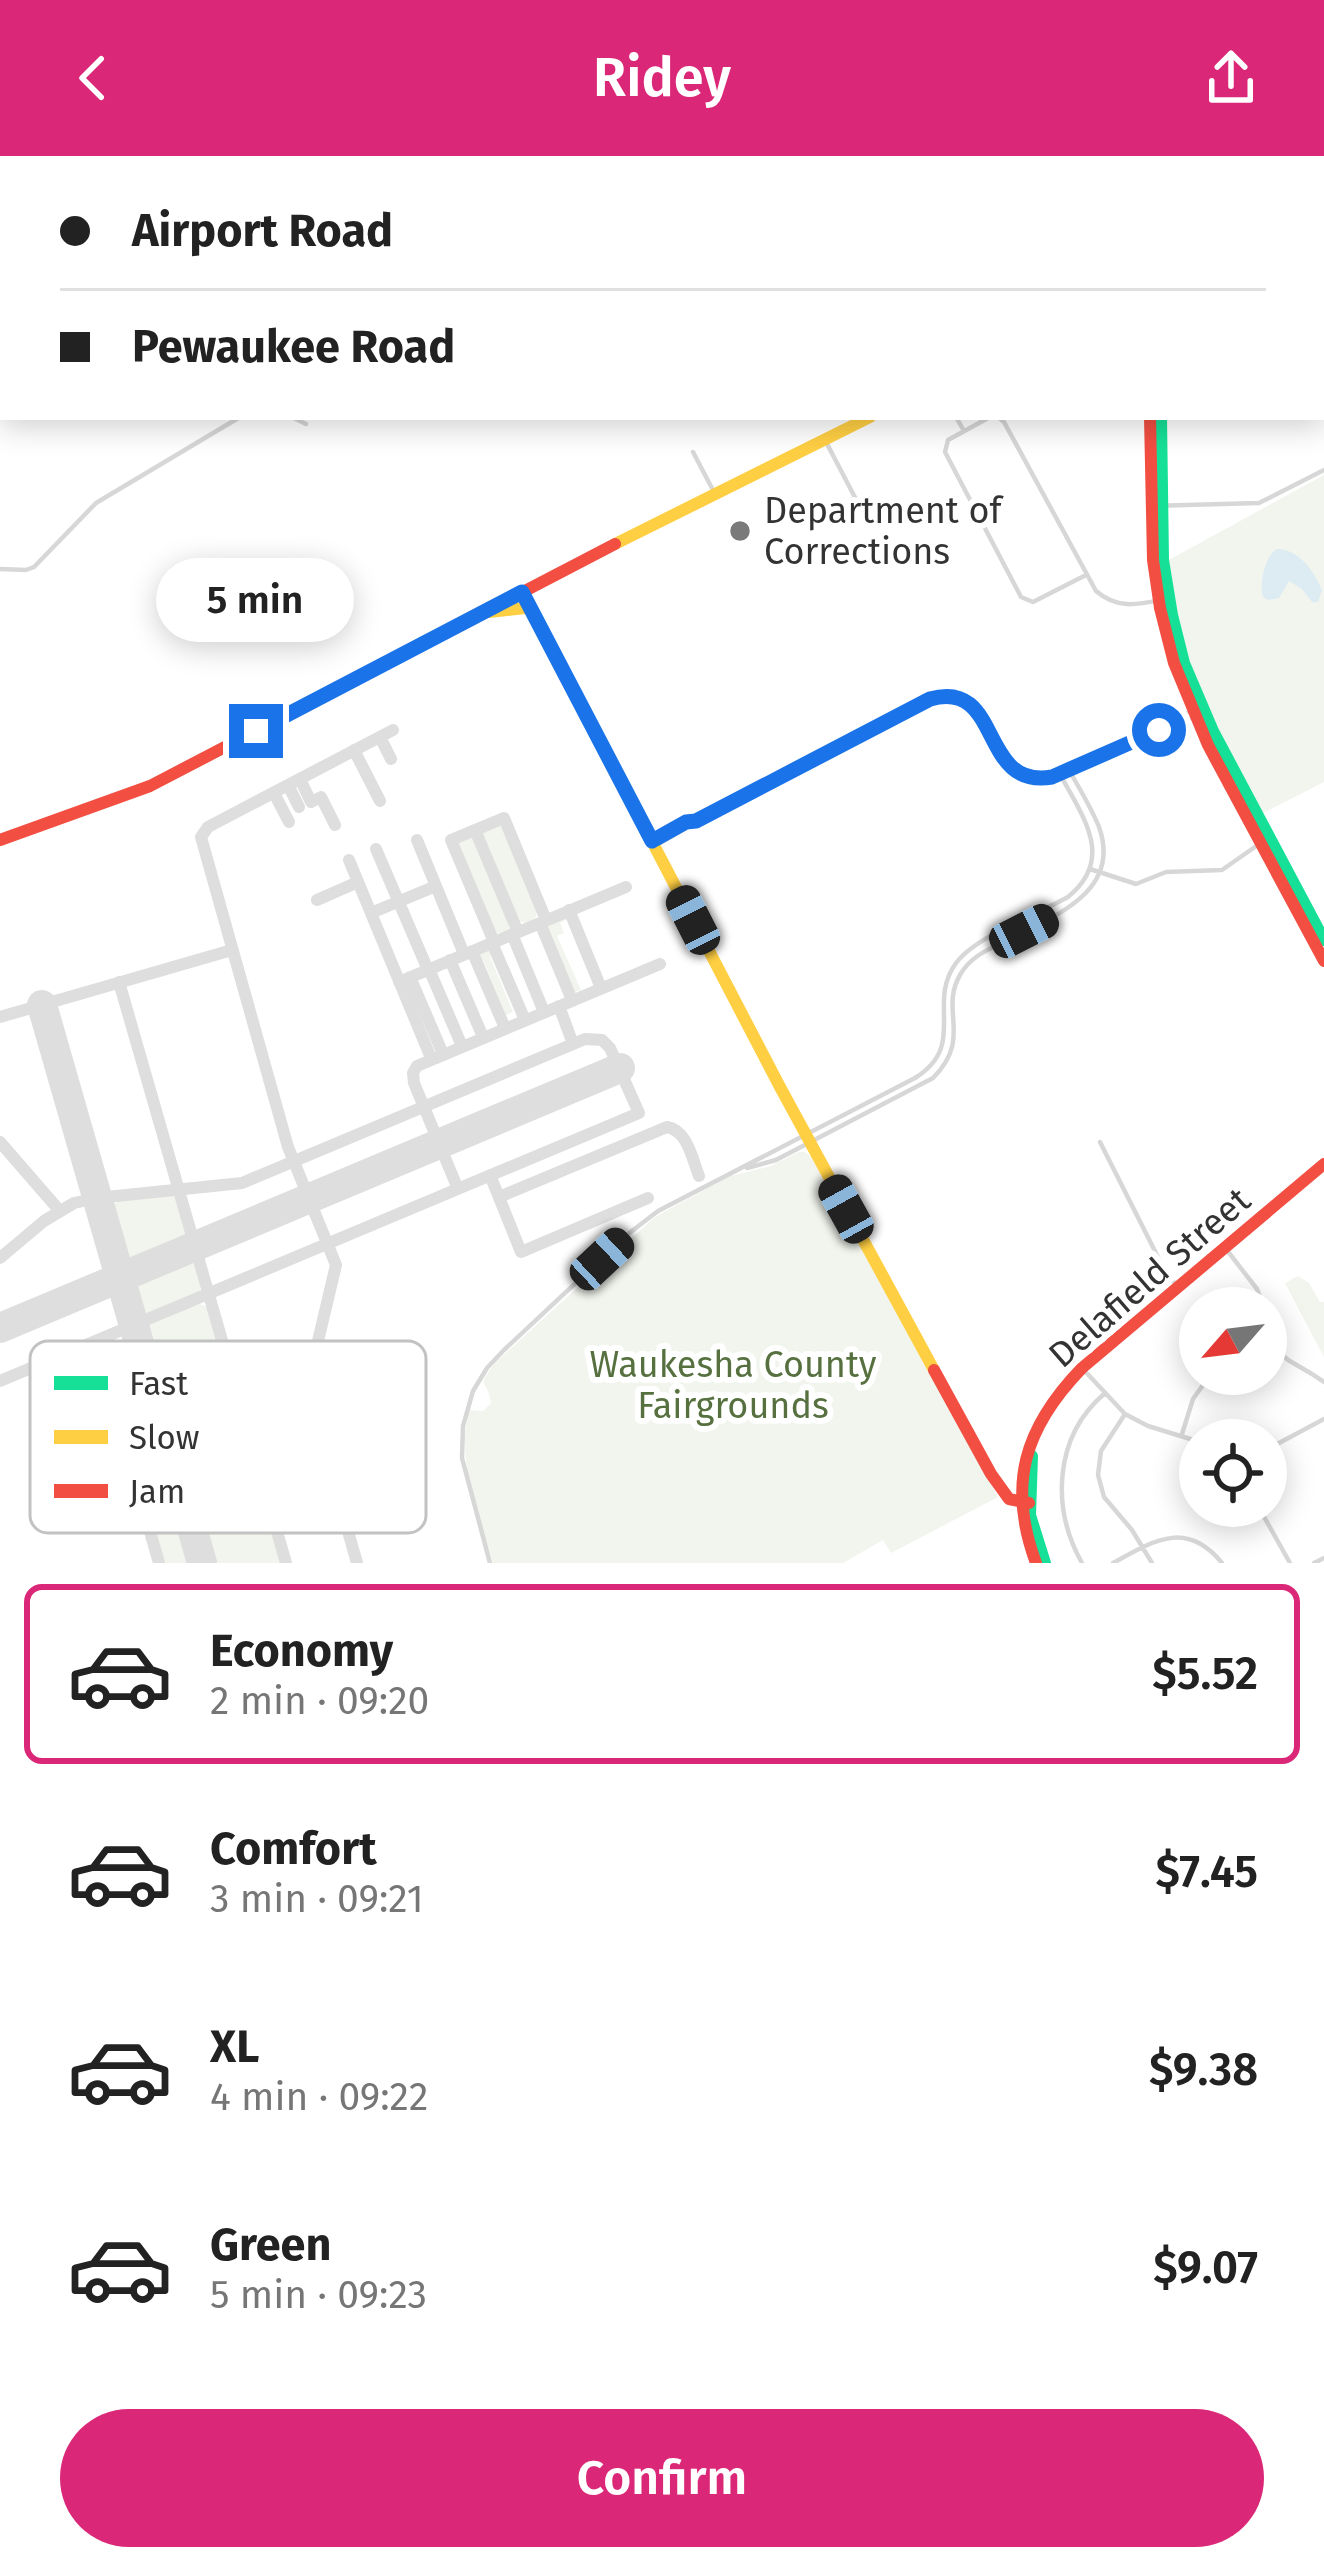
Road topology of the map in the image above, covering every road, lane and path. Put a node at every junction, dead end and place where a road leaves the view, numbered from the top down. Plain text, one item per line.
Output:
1 (235, 420) edge
2 (298, 420) edge
3 (864, 420) edge
4 (958, 420) edge
5 (988, 420) edge
6 (1000, 420) edge
7 (1150, 420) edge
8 (1161, 420) edge
9 (306, 424) dead end
10 (964, 431) junction
11 (825, 440) junction
12 (693, 452) dead end
13 (1324, 470) edge
14 (715, 494) junction
15 (1155, 506) junction
16 (860, 507) dead end
17 (0, 568) edge
18 (1085, 575) junction
19 (522, 592) junction
20 (1163, 600) junction
21 (533, 612) junction
22 (482, 613) junction
23 (1197, 713) junction
24 (1069, 770) junction
25 (1060, 774) junction
26 (1092, 813) junction
27 (1083, 818) junction
28 (0, 840) edge
29 (1266, 840) junction
30 (653, 843) junction
31 (1090, 869) junction
32 (1099, 873) junction
33 (1020, 922) junction
34 (1024, 931) junction
35 (996, 934) junction
36 (1317, 935) edge
37 (1001, 943) junction
38 (1324, 962) edge
39 (943, 999) junction
40 (953, 1000) junction
41 (937, 1059) junction
42 (948, 1059) junction
43 (852, 1111) junction
44 (856, 1119) junction
45 (808, 1139) junction
46 (1100, 1142) dead end
47 (1324, 1164) edge
48 (1226, 1249) junction
49 (1180, 1287) edge
50 (1255, 1287) edge
51 (1179, 1288) joint
52 (1287, 1360) edge
53 (1082, 1368) junction
54 (1324, 1382) edge
55 (1104, 1394) junction
56 (1125, 1414) junction
57 (1324, 1418) edge
58 (1179, 1435) edge
59 (1287, 1438) edge
60 (1033, 1448) junction
61 (1023, 1472) junction
62 (991, 1474) junction
63 (1003, 1499) junction
64 (1024, 1503) junction
65 (1023, 1521) junction
66 (1269, 1527) edge
67 (1143, 1546) junction
68 (1324, 1558) edge
69 (490, 1563) edge
70 (1036, 1563) edge
71 (1046, 1563) edge
72 (1082, 1563) edge
73 (1113, 1563) edge
74 (1152, 1563) edge
75 (1222, 1563) edge
76 (1289, 1563) edge
77 (1314, 1563) edge

1 - 17 street
2 - 9 street
3 - 11 street
4 - 10 street
5 - 10 street
6 - 18 street
7 - 15 street
8 - 15 street
10 - 18 street
11 - 14 street
11 - 16 street
12 - 14 street
13 - 15 street
14 - 19 street
15 - 20 street
18 - 20 street
19 - 21 street
19 - 22 street
20 - 23 street
21 - 22 street
21 - 30 street
22 - 28 street
23 - 24 street
23 - 29 street
24 - 25 street
24 - 26 street
25 - 27 street
25 - 30 street
26 - 27 street
26 - 32 street
27 - 31 street
29 - 32 street
29 - 36 street
30 - 45 street
31 - 32 street
31 - 33 street
32 - 34 street
33 - 34 street
33 - 35 street
34 - 37 street
35 - 37 street
35 - 39 street
36 - 38 street
37 - 40 street
39 - 40 street
39 - 41 street
40 - 42 street
41 - 42 street
41 - 43 street
42 - 44 street
43 - 44 street
43 - 45 street
44 - 45 street
45 - 62 street
45 - 69 street
46 - 51 street
47 - 48 street, Delafield Street
48 - 49 street, Delafield Street
48 - 50 street
51 - 53 street, Delafield Street
52 - 54 street
53 - 55 street
53 - 60 street, Delafield Street
55 - 56 street
55 - 72 street
56 - 58 street
56 - 67 street
57 - 59 street
60 - 61 street, Delafield Street
60 - 64 street, Delafield Street
61 - 62 street
61 - 64 street, Delafield Street
62 - 63 street
62 - 64 street
63 - 64 street
63 - 65 street
64 - 65 street
64 - 71 street
65 - 70 street
66 - 76 street
67 - 73 street
67 - 74 street
67 - 75 street
68 - 77 street

